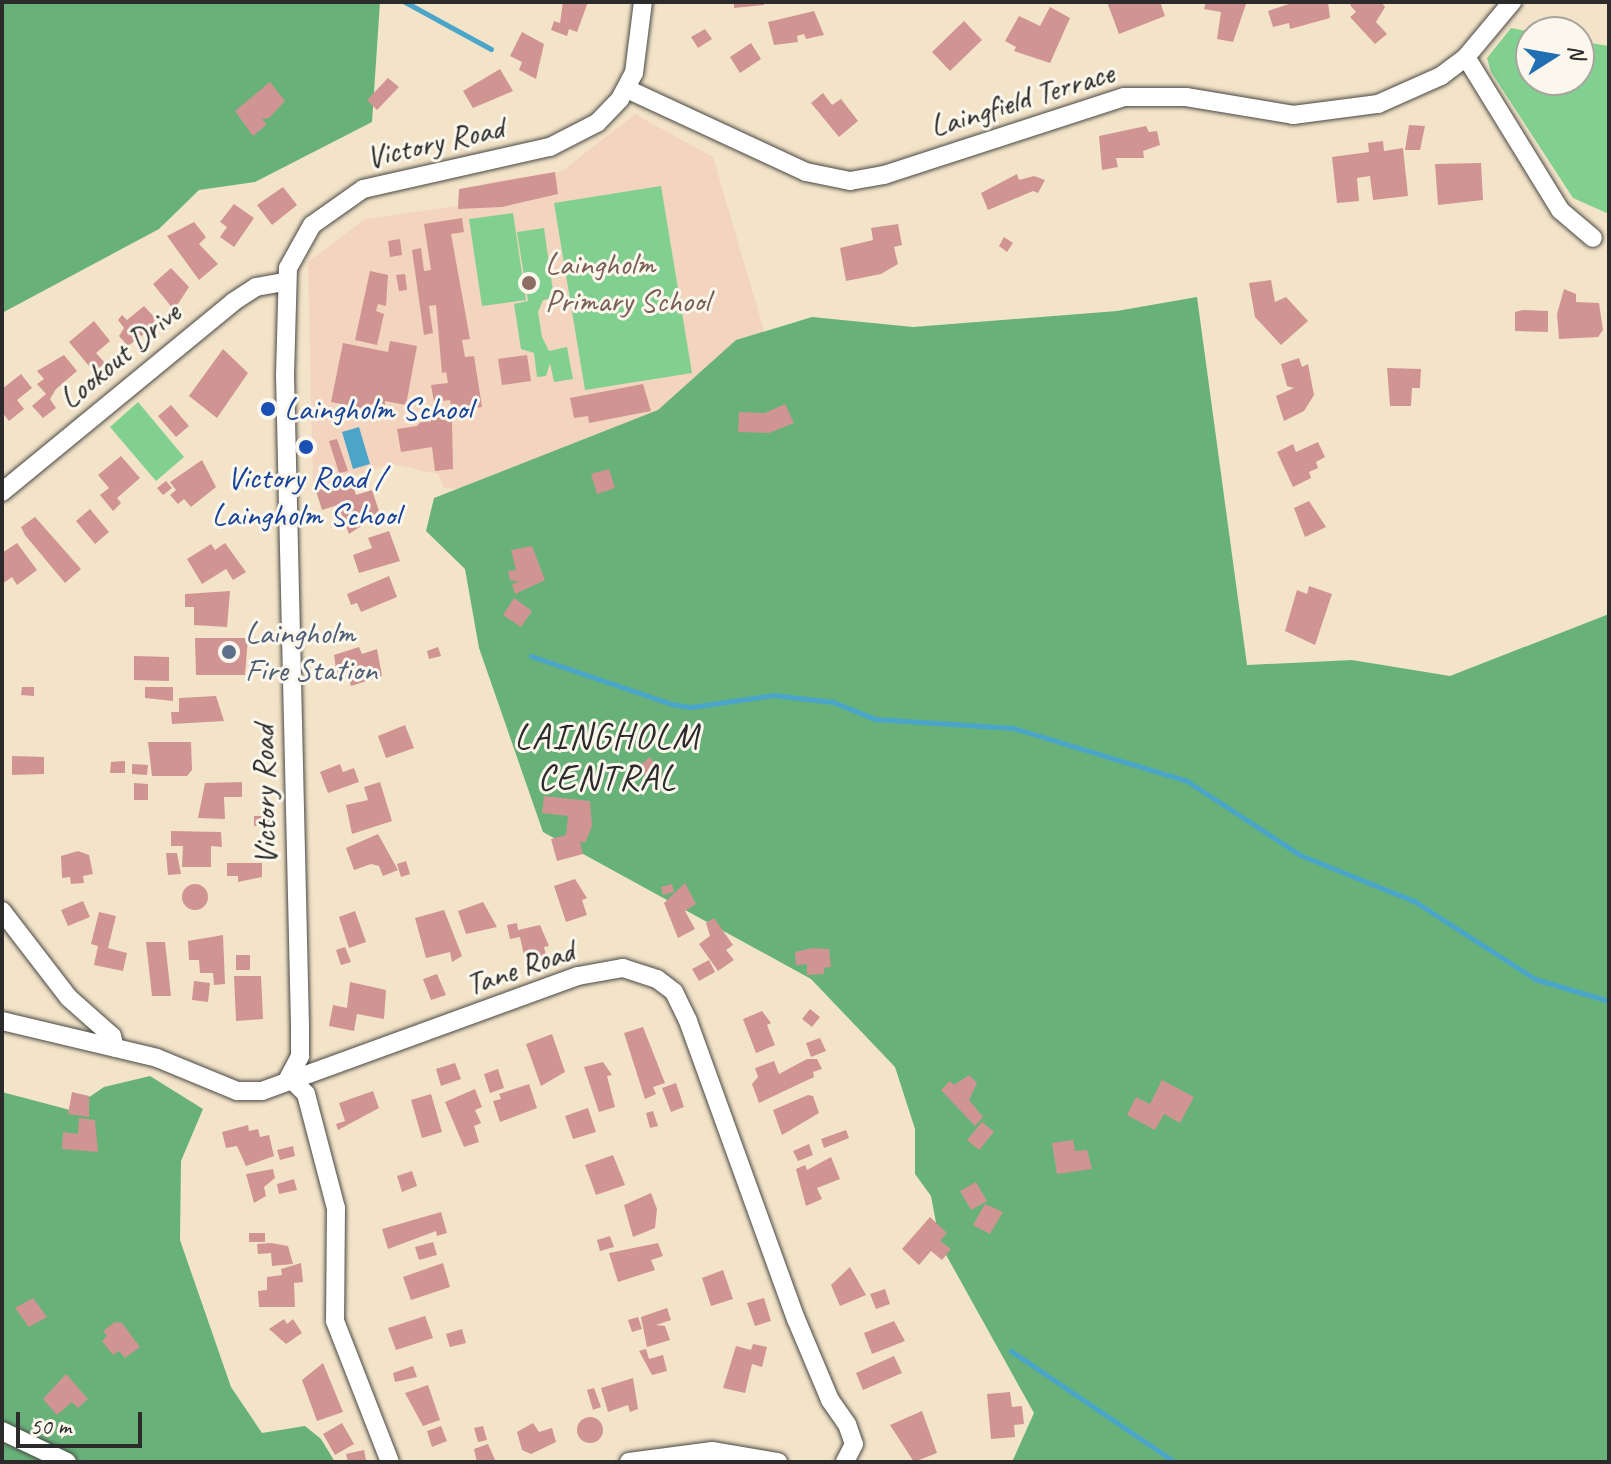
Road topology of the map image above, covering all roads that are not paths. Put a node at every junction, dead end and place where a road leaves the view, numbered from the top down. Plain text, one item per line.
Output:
1 (643, 2) edge
2 (1512, 2) edge
3 (1466, 57) junction
4 (627, 89) junction
5 (1593, 238) dead end
6 (285, 282) junction
7 (2, 492) edge
8 (2, 911) edge
9 (2, 1021) edge
10 (115, 1048) junction
11 (289, 1077) junction
12 (2, 1431) edge
13 (67, 1462) edge
14 (390, 1462) edge
15 (629, 1462) edge
16 (778, 1462) edge
17 (846, 1462) edge

1 - 4 street, Victory Road
2 - 3 street, Laingfield Terrace
3 - 4 street, Laingfield Terrace
3 - 5 street
4 - 6 street, Victory Road
6 - 7 street, Lookout Drive
6 - 11 street, Victory Road
8 - 10 street
9 - 10 street
10 - 11 street
11 - 14 street
11 - 17 street, Tane Road
12 - 13 street
15 - 16 street

